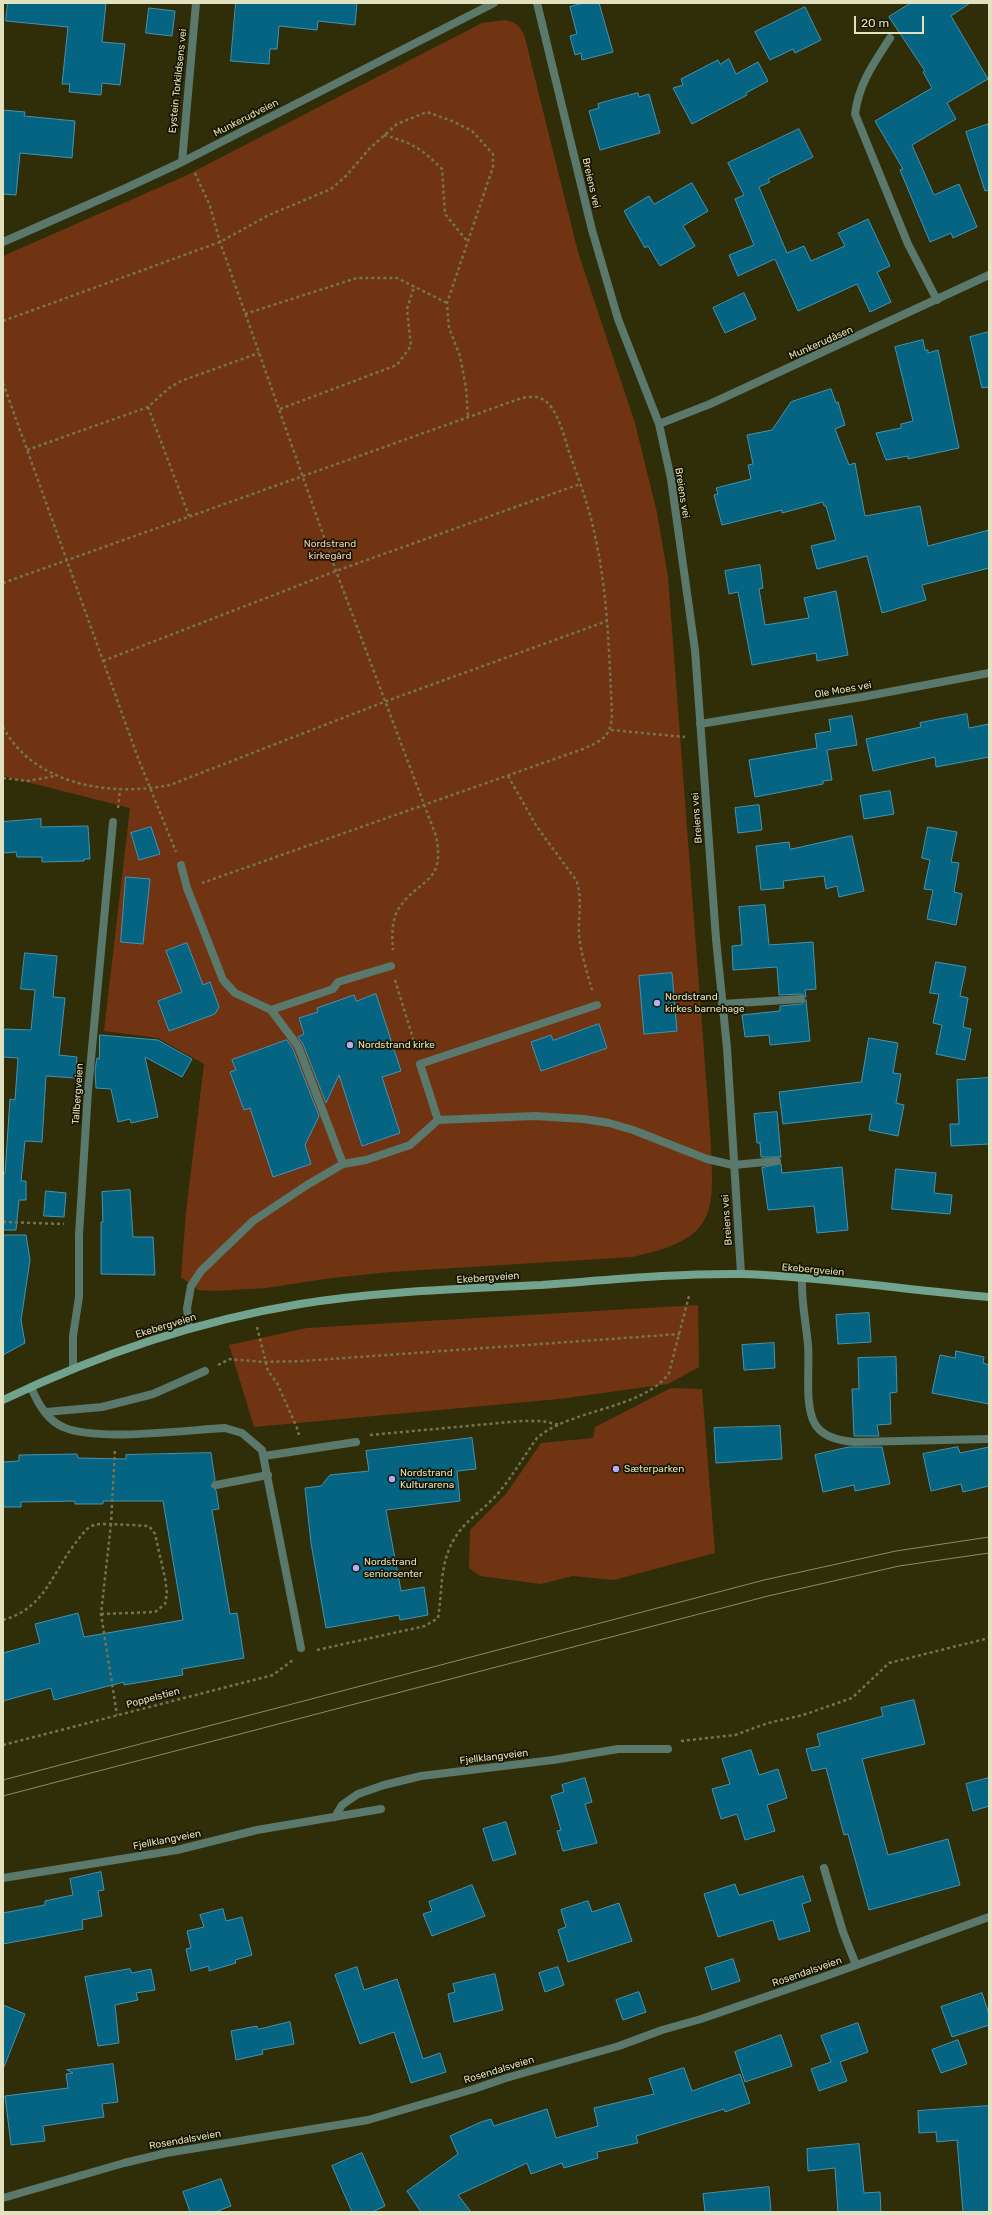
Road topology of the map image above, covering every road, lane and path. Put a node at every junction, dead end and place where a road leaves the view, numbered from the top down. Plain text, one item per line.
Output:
1 (196, 3) edge
2 (494, 3) edge
3 (537, 3) edge
4 (890, 38) dead end
5 (384, 135) junction
6 (185, 160) junction
7 (468, 241) junction
8 (3, 242) edge
9 (220, 242) junction
10 (989, 275) edge
11 (414, 287) junction
12 (937, 300) junction
13 (447, 302) junction
14 (245, 314) junction
15 (3, 321) edge
16 (259, 353) junction
17 (3, 383) edge
18 (148, 407) junction
19 (280, 409) junction
20 (468, 416) junction
21 (659, 424) junction
22 (27, 450) junction
23 (303, 476) junction
24 (580, 484) junction
25 (189, 516) junction
26 (67, 560) junction
27 (336, 571) junction
28 (3, 583) edge
29 (607, 621) junction
30 (103, 661) junction
31 (989, 673) edge
32 (384, 702) junction
33 (700, 724) junction
34 (3, 727) edge
35 (610, 730) junction
36 (687, 737) dead end
37 (55, 776) junction
38 (508, 776) junction
39 (3, 778) edge
40 (150, 789) junction
41 (424, 805) junction
42 (113, 822) dead end
43 (181, 865) joint
44 (186, 888) junction
45 (390, 966) junction
46 (801, 999) dead end
47 (722, 1004) junction
48 (597, 1005) joint
49 (271, 1010) junction
50 (420, 1064) junction
51 (438, 1120) junction
52 (778, 1161) dead end
53 (343, 1164) junction
54 (733, 1165) junction
55 (3, 1222) edge
56 (80, 1224) junction
57 (741, 1274) junction
58 (802, 1278) junction
59 (689, 1296) dead end
60 (989, 1297) edge
61 (189, 1329) junction
62 (680, 1334) junction
63 (260, 1339) dead end
64 (264, 1362) junction
65 (73, 1369) junction
66 (205, 1371) joint
67 (31, 1387) junction
68 (3, 1400) edge
69 (46, 1412) junction
70 (560, 1425) junction
71 (297, 1428) dead end
72 (116, 1434) junction
73 (383, 1434) dead end
74 (989, 1438) edge
75 (356, 1442) dead end
76 (264, 1456) junction
77 (268, 1475) junction
78 (216, 1485) dead end
79 (111, 1524) junction
80 (102, 1614) junction
81 (3, 1620) edge
82 (989, 1638) edge
83 (301, 1648) dead end
84 (310, 1652) dead end
85 (296, 1658) dead end
86 (117, 1716) junction
87 (3, 1745) edge
88 (668, 1749) joint
89 (381, 1809) dead end
90 (335, 1817) junction
91 (824, 1868) dead end
92 (3, 1878) edge
93 (989, 1917) edge
94 (856, 1965) junction
95 (3, 2198) edge

1 - 6 street, Eystein Torkildsens vei
2 - 6 street, Munkerudveien
3 - 21 street, Breiens vei
4 - 12 street
5 - 7 path
5 - 7 path
5 - 9 path
6 - 8 street, Munkerudveien
6 - 9 path
7 - 13 path
9 - 14 path
9 - 15 path
10 - 12 street, Munkerudåsen
11 - 13 path
11 - 14 path
11 - 19 path
12 - 21 street, Munkerudåsen
13 - 20 path
14 - 16 path
16 - 18 path
16 - 19 path
17 - 22 path
18 - 22 path
18 - 25 path
19 - 23 path
20 - 23 path
20 - 24 path
21 - 33 street, Breiens vei
22 - 26 path
23 - 25 path
23 - 27 path
24 - 27 path
24 - 29 path
25 - 26 path
26 - 28 path
26 - 30 path
27 - 30 path
27 - 32 path
29 - 32 path
29 - 35 path
30 - 40 path
31 - 33 street, Ole Moes vei
32 - 40 path
32 - 41 path
33 - 47 street, Breiens vei
34 - 37 path
35 - 36 path
35 - 38 path
37 - 39 path
37 - 40 path
38 - 41 path
38 - 48 path
40 - 43 path
41 - 44 path
41 - 45 path
42 - 56 street, Tallbergveien
43 - 44 street
44 - 49 street
45 - 49 street
45 - 50 path
46 - 47 street
47 - 54 street, Breiens vei
48 - 50 street
49 - 53 street
50 - 51 street
51 - 53 street
51 - 54 street
52 - 54 street
53 - 61 street
54 - 57 street, Breiens vei
55 - 56 path
56 - 65 street, Tallbergveien
57 - 58 main road, Ekebergveien
57 - 61 main road, Ekebergveien
58 - 60 main road, Ekebergveien
58 - 74 street
59 - 62 path
61 - 65 main road, Ekebergveien
62 - 64 path
62 - 70 path
63 - 64 path
64 - 66 path
64 - 71 path
65 - 67 main road, Ekebergveien
66 - 69 street
67 - 68 main road, Ekebergveien
67 - 69 street
69 - 72 street
70 - 73 path
70 - 84 path
72 - 76 street
72 - 79 path
75 - 76 street
76 - 77 street
77 - 78 street
77 - 83 street
79 - 80 path
79 - 80 path
79 - 81 path
80 - 86 path
82 - 88 path
85 - 86 path, Poppelstien
86 - 87 path, Poppelstien
88 - 90 street, Fjellklangveien
89 - 90 street, Fjellklangveien
90 - 92 street, Fjellklangveien
91 - 94 street
93 - 94 street, Rosendalsveien
94 - 95 street, Rosendalsveien

